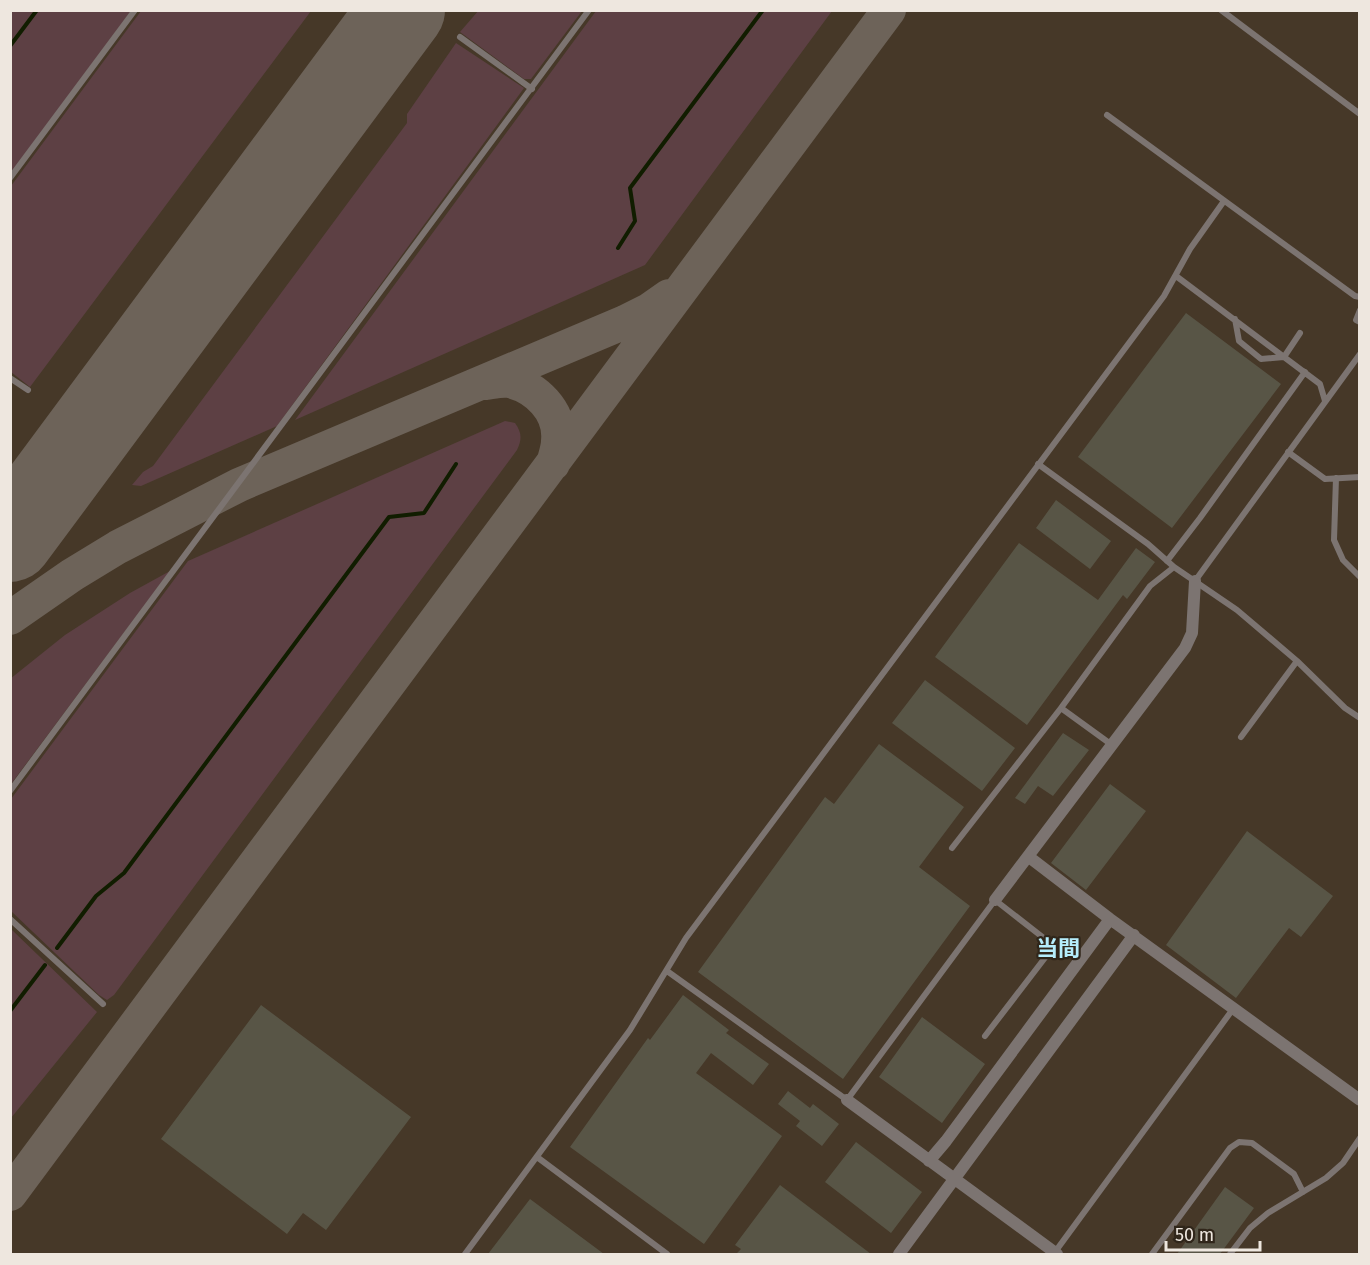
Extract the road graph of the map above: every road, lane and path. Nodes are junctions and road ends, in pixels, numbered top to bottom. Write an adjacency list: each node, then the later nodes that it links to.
1 (135, 10): 8 (lane)
2 (590, 10): 5 (lane)
3 (1221, 10): 6 (lane)
4 (460, 37): 5 (lane)
5 (532, 89): 35 (lane)
6 (1359, 114)
7 (1107, 115): 9 (lane)
8 (10, 178)
9 (1224, 201): 10 (lane); 11 (lane)
10 (1176, 276): 13 (lane); 23 (lane)
11 (1359, 297)
12 (1359, 310): 14 (lane)
13 (1235, 319): 17 (lane); 17 (lane)
14 (1359, 322)
15 (1300, 333): 17 (lane)
16 (1359, 354): 21 (lane)
17 (1284, 357): 18 (lane)
18 (1305, 372): 21 (lane); 26 (lane)
19 (10, 378): 20 (lane)
20 (28, 390)
21 (1325, 401): 22 (lane)
22 (1288, 452): 25 (lane); 29 (lane)
23 (1038, 464): 26 (lane); 42 (lane)
24 (1359, 477): 25 (lane)
25 (1336, 478): 28 (lane)
26 (1167, 561): 27 (lane)
27 (1174, 567): 29 (lane); 31 (lane)
28 (1359, 577)
29 (1195, 581): 30 (lane); 34 (street)
30 (1297, 661): 32 (lane); 33 (lane)
31 (1061, 708): 34 (lane); 36 (lane)
32 (1359, 718)
33 (1241, 737)
34 (1112, 745): 37 (street)
35 (10, 792)
36 (952, 848)
37 (1029, 857): 38 (street); 40 (street)
38 (995, 900): 45 (lane); 46 (lane)
39 (10, 919): 43 (lane)
40 (1110, 919): 41 (street); 50 (street)
41 (1134, 935): 44 (street); 51 (street)
42 (667, 971): 46 (lane); 49 (lane)
43 (103, 1004)
44 (1234, 1008): 47 (street); 53 (lane)
45 (985, 1035)
46 (847, 1100): 50 (street)
47 (1359, 1100)
48 (1359, 1138): 52 (lane)
49 (537, 1157): 54 (lane); 55 (lane)
50 (929, 1161): 51 (street)
51 (955, 1180): 53 (street); 56 (street)
52 (1303, 1192): 57 (lane); 58 (lane)
53 (1056, 1253)
54 (465, 1254)
55 (667, 1254)
56 (899, 1254)
57 (1152, 1254)
58 (1230, 1254)

